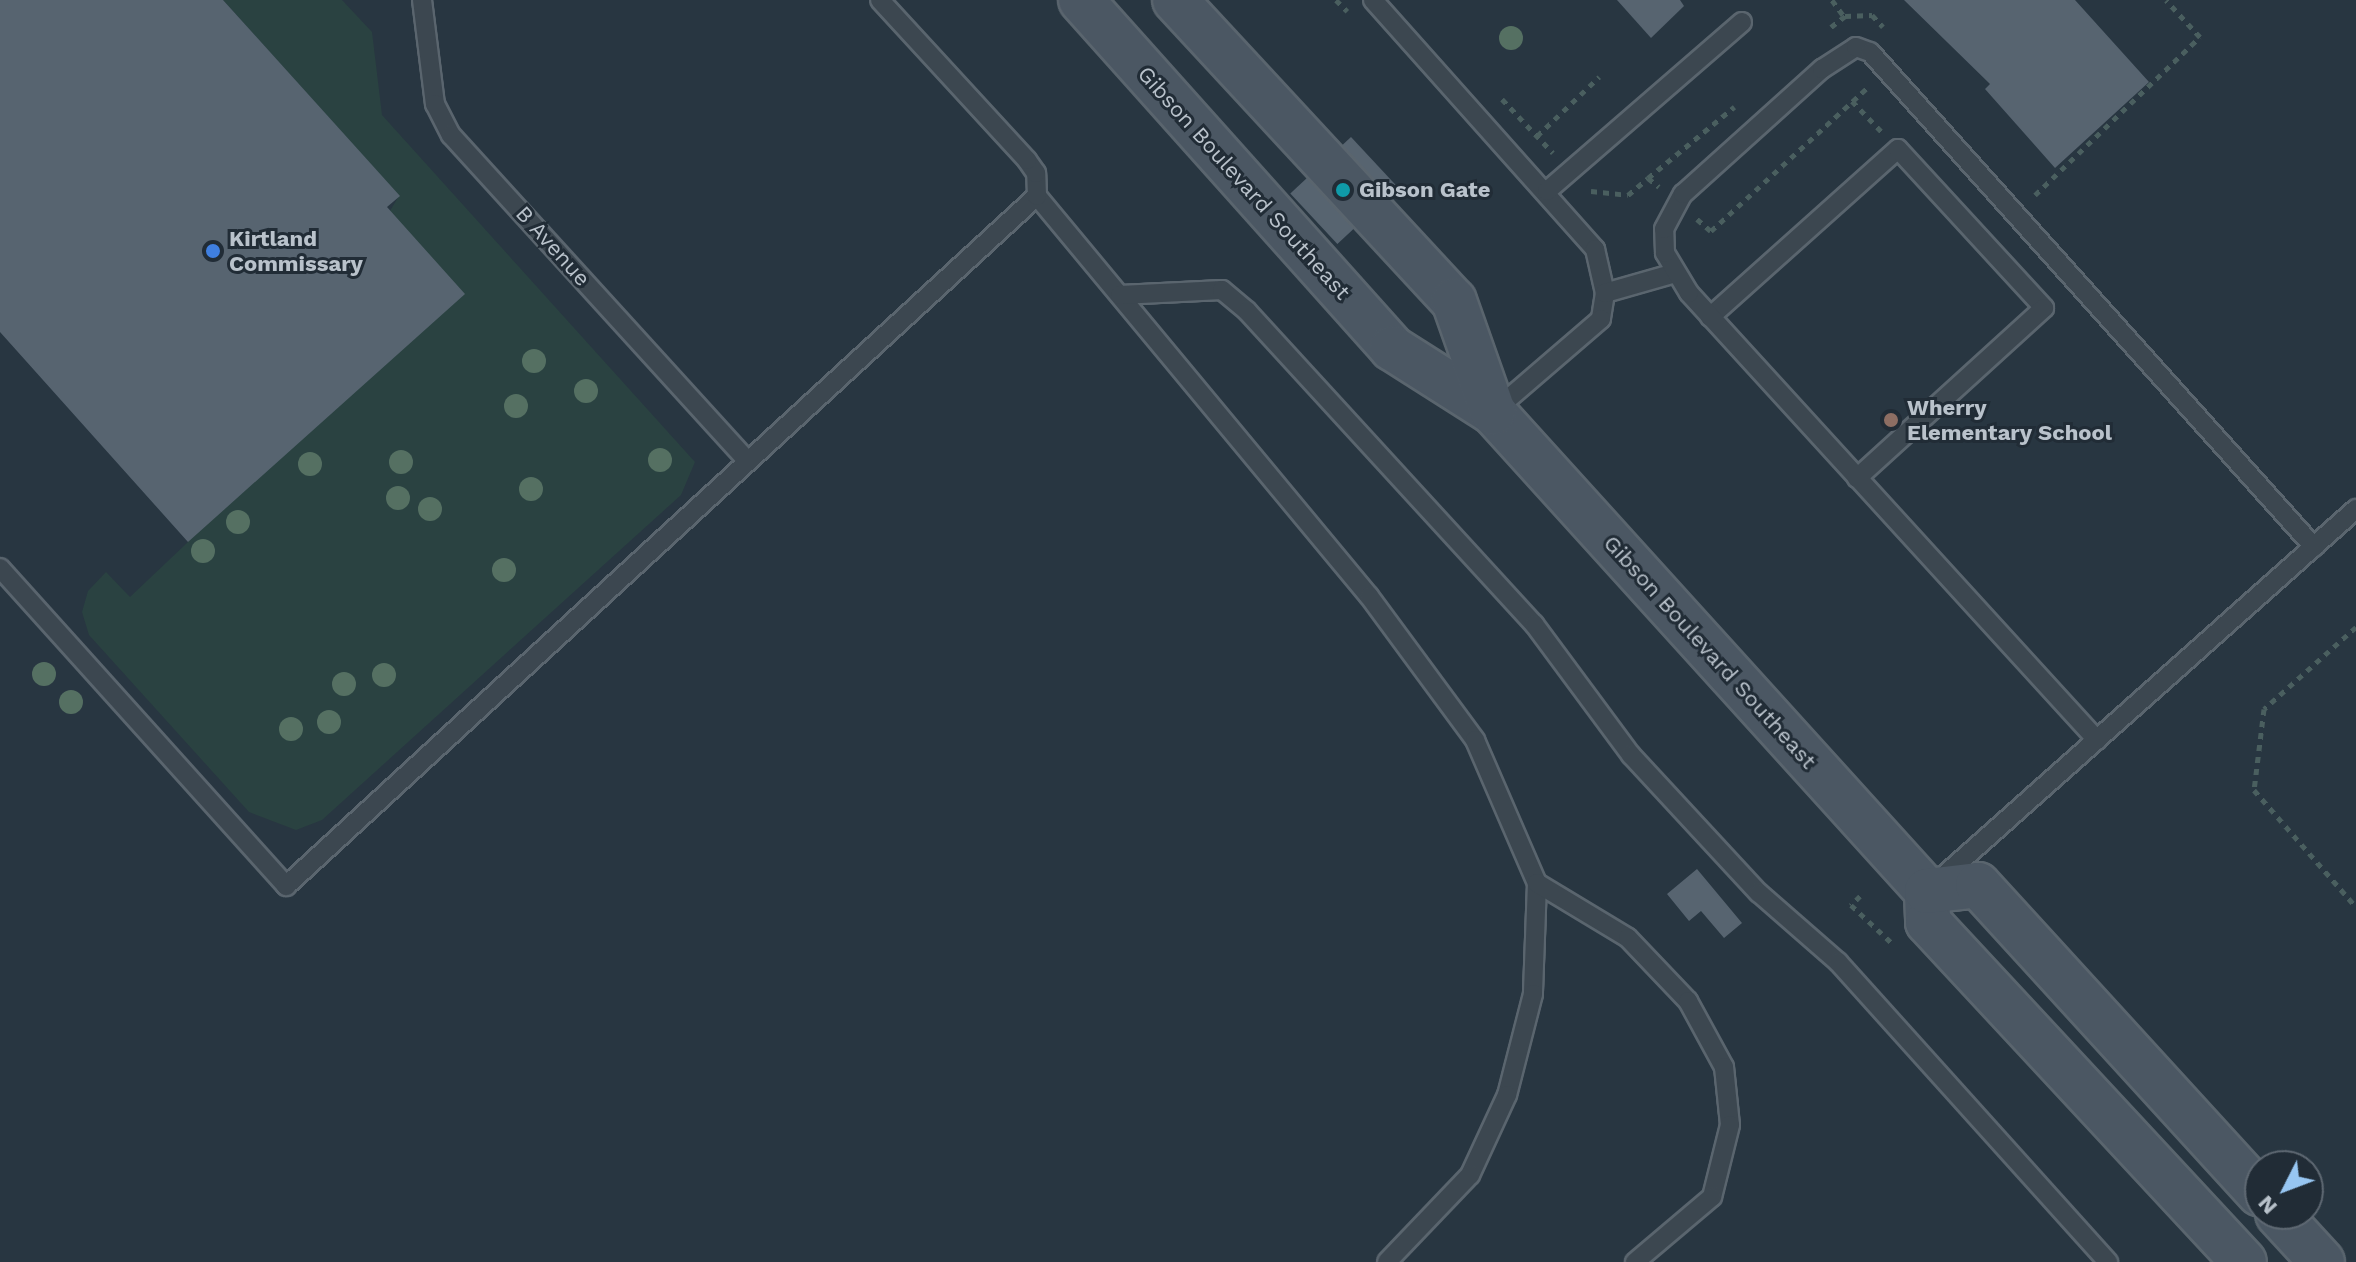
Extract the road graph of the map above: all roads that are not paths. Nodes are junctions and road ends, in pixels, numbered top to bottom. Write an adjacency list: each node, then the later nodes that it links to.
1 (422, 0): 14 (lane, B Avenue)
2 (880, 0): 8 (lane)
3 (1081, 0): 13 (main road, Gibson Boulevard Southeast)
4 (1175, 0): 13 (main road, Gibson Boulevard Southeast)
5 (1373, 0): 7 (lane)
6 (1742, 22): 7 (lane)
7 (1547, 191): 10 (lane)
8 (1037, 196): 11 (lane); 14 (lane)
9 (1675, 273): 10 (lane); 12 (lane); 17 (lane)
10 (1605, 293): 13 (lane)
11 (1120, 295): 20 (lane); 26 (lane)
12 (1710, 317): 15 (lane); 15 (lane)
13 (1493, 412): 21 (main road, Gibson Boulevard Southeast)
14 (748, 461): 18 (lane)
15 (1857, 478): 19 (lane)
16 (2356, 509): 17 (lane)
17 (2314, 547): 19 (lane)
18 (0, 568)
19 (2097, 740): 21 (lane)
20 (1537, 883): 24 (lane); 25 (lane)
21 (1927, 891): 22 (main road); 27 (main road)
22 (2244, 1176)
23 (2293, 1230): 28 (main road)
24 (1387, 1262)
25 (1635, 1262)
26 (2108, 1262)
27 (2244, 1262)
28 (2322, 1262)

